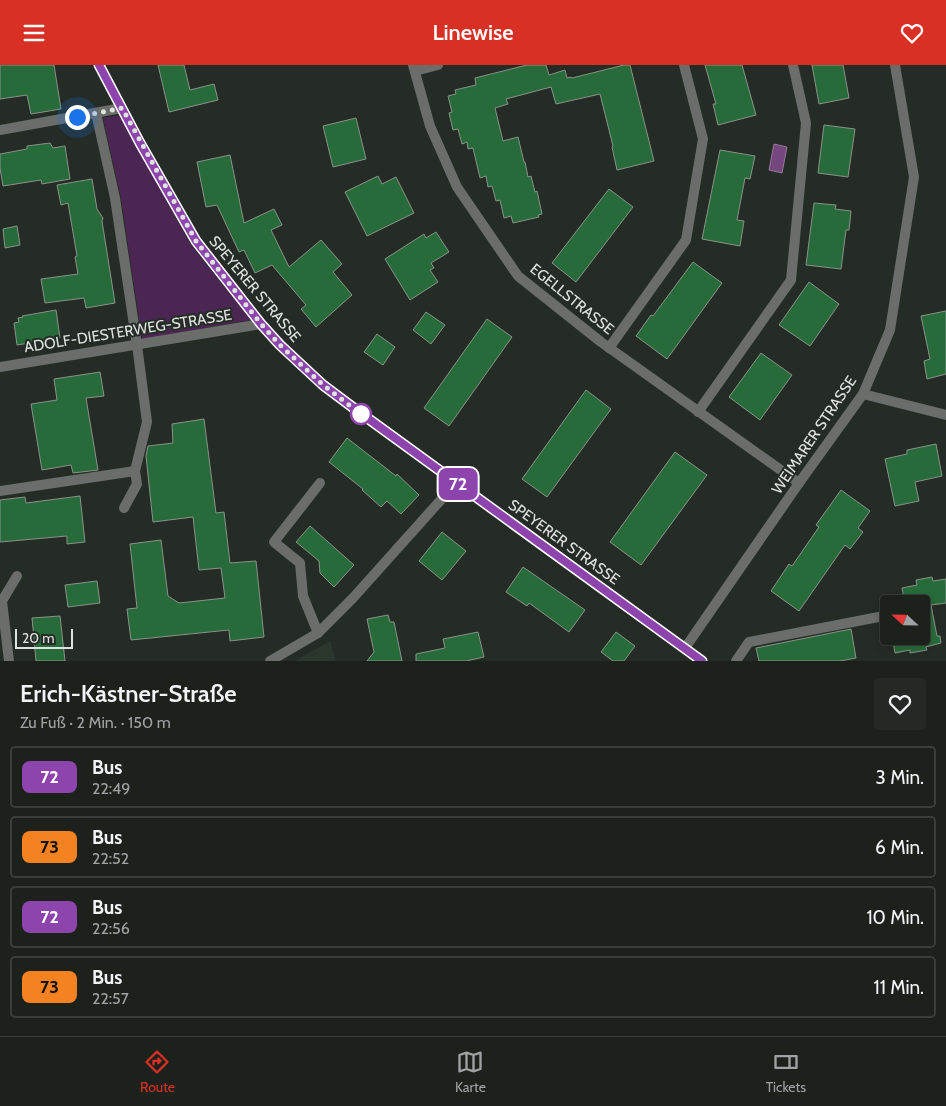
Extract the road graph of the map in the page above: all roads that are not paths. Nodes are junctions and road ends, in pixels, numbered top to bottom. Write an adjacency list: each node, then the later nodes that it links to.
1 (99, 65): 7 (street, SPEYERER STRASSE)
2 (438, 65): 6 (street)
3 (684, 65): 12 (street)
4 (794, 65): 15 (street)
5 (895, 65): 14 (street, WEIMARER STRASSE)
6 (414, 68): 12 (street, EGELLSTRASSE)
7 (122, 108): 8 (street); 10 (street, SPEYERER STRASSE)
8 (96, 113): 9 (street); 11 (street)
9 (0, 129)
10 (261, 324): 11 (street, ADOLF-DIESTERWEG-STRASSE); 19 (street, SPEYERER STRASSE)
11 (137, 345): 13 (street, ADOLF-DIESTERWEG-STRASSE); 17 (street)
12 (609, 348): 15 (street, EGELLSTRASSE)
13 (0, 367)
14 (863, 394): 16 (street); 20 (street, WEIMARER STRASSE)
15 (698, 412): 20 (street, EGELLSTRASSE)
16 (946, 415)
17 (135, 471): 21 (street); 22 (street)
18 (320, 483): 25 (street)
19 (456, 483): 25 (street); 26 (street, SPEYERER STRASSE)
20 (799, 483): 26 (street, WEIMARER STRASSE)
21 (0, 491)
22 (124, 508)
23 (17, 576): 27 (street)
24 (880, 617): 30 (street)
25 (318, 633): 28 (street)
26 (685, 649): 29 (street, SPEYERER STRASSE)
27 (9, 661)
28 (270, 661)
29 (702, 661)
30 (736, 661)

